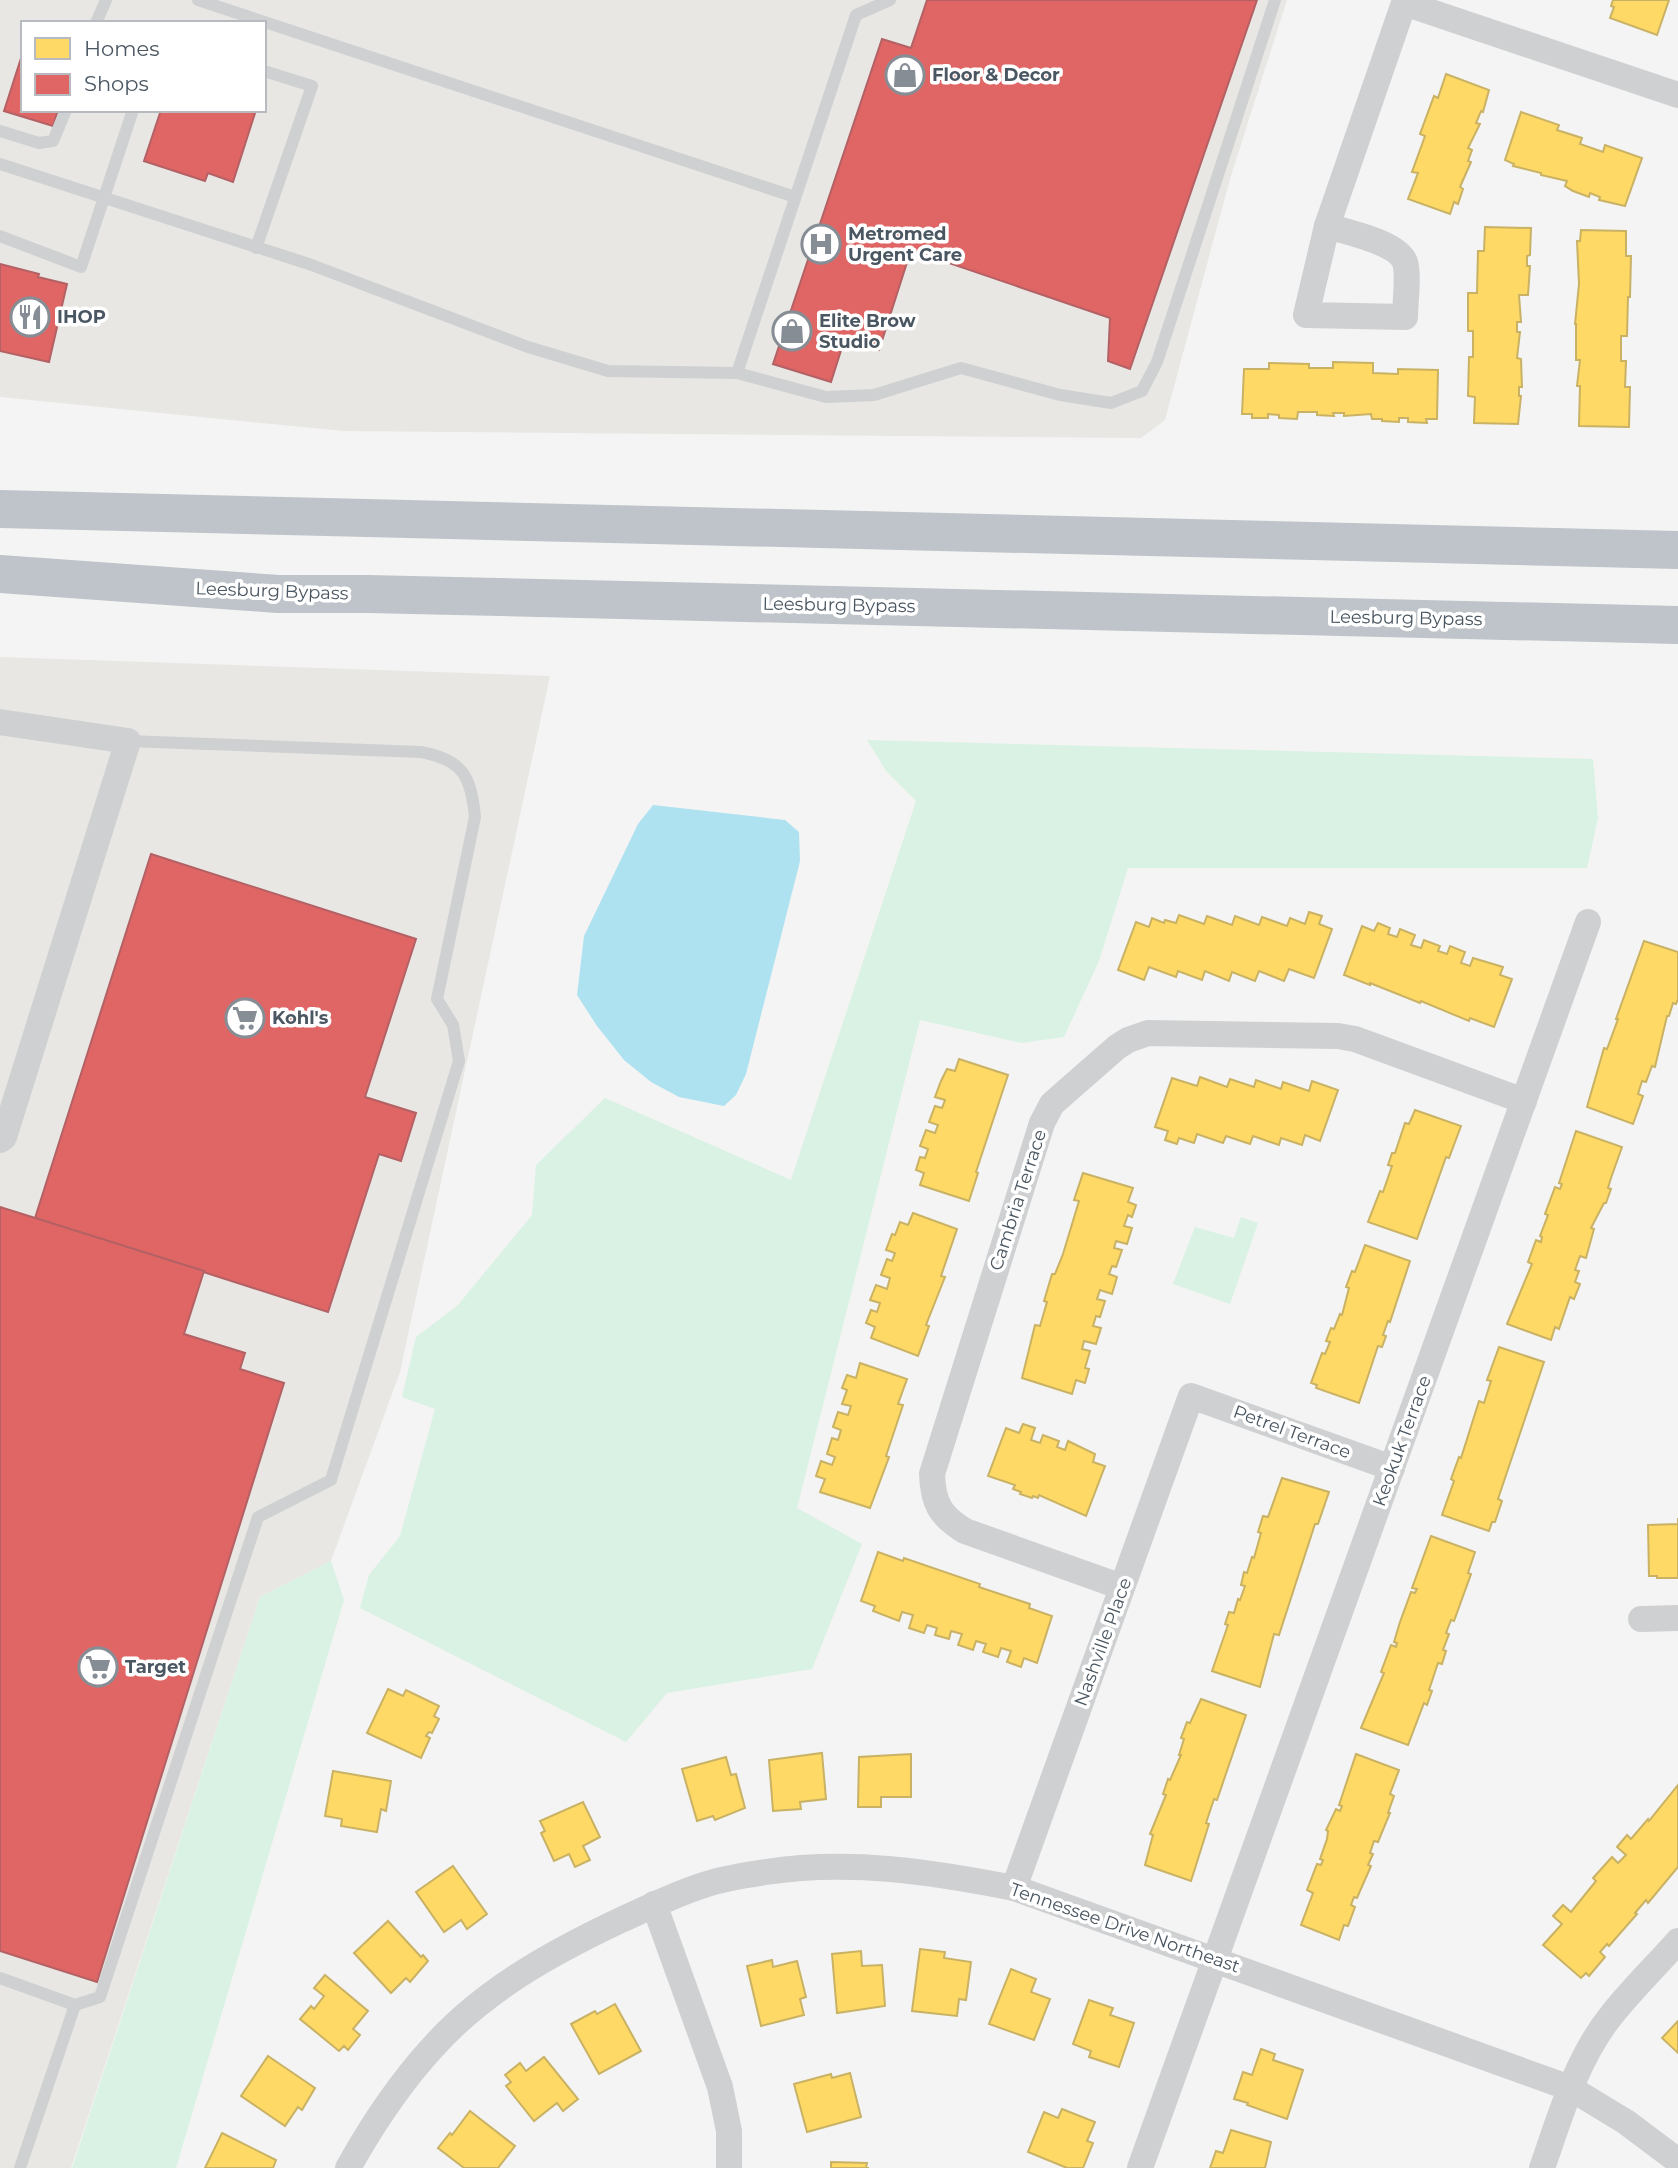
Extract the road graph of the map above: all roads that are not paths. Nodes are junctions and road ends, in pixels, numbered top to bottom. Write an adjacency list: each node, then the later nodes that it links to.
1 (106, 0): 5 (lane)
2 (198, 0): 6 (lane)
3 (890, 0): 14 (lane)
4 (1275, 0): 19 (lane)
5 (97, 21)
6 (262, 21)
7 (266, 22): 14 (lane)
8 (266, 72): 18 (lane)
9 (1678, 95): 16 (street)
10 (65, 112): 12 (lane)
11 (131, 112): 15 (lane)
12 (0, 131)
13 (0, 164): 15 (lane)
14 (795, 197): 19 (lane)
15 (104, 199): 17 (lane); 18 (lane)
16 (1327, 226): 16 (street)
17 (0, 236)
18 (256, 248): 19 (lane)
19 (737, 373)
20 (0, 509): 21 (highway)
21 (1678, 550)
22 (0, 575): 23 (highway, Leesburg Bypass)
23 (1678, 625)
24 (0, 722): 25 (street)
25 (128, 741): 28 (street); 39 (lane)
26 (1588, 922): 27 (street, Keokuk Terrace)
27 (1524, 1101): 30 (street, Keokuk Terrace); 31 (street, Cambria Terrace)
28 (0, 1140)
29 (1191, 1396): 30 (street, Petrel Terrace); 31 (street, Nashville Place)
30 (1392, 1468): 37 (street, Keokuk Terrace)
31 (1122, 1587): 34 (street, Nashville Place)
32 (1678, 1618): 33 (street)
33 (1641, 1619)
34 (1014, 1888): 35 (street, Tennessee Drive Northeast); 37 (street, Tennessee Drive Northeast)
35 (654, 1904): 43 (street, Tennessee Drive Northeast); 44 (street)
36 (1678, 1941): 40 (street)
37 (1215, 1959): 40 (street, Tennessee Drive Northeast); 45 (street, Keokuk Terrace)
38 (0, 1978): 39 (lane)
39 (75, 2006): 42 (lane)
40 (1570, 2088): 41 (street, Tennessee Drive Northeast); 46 (street)
41 (1678, 2161)
42 (20, 2168)
43 (348, 2168)
44 (729, 2168)
45 (1140, 2168)
46 (1542, 2168)

